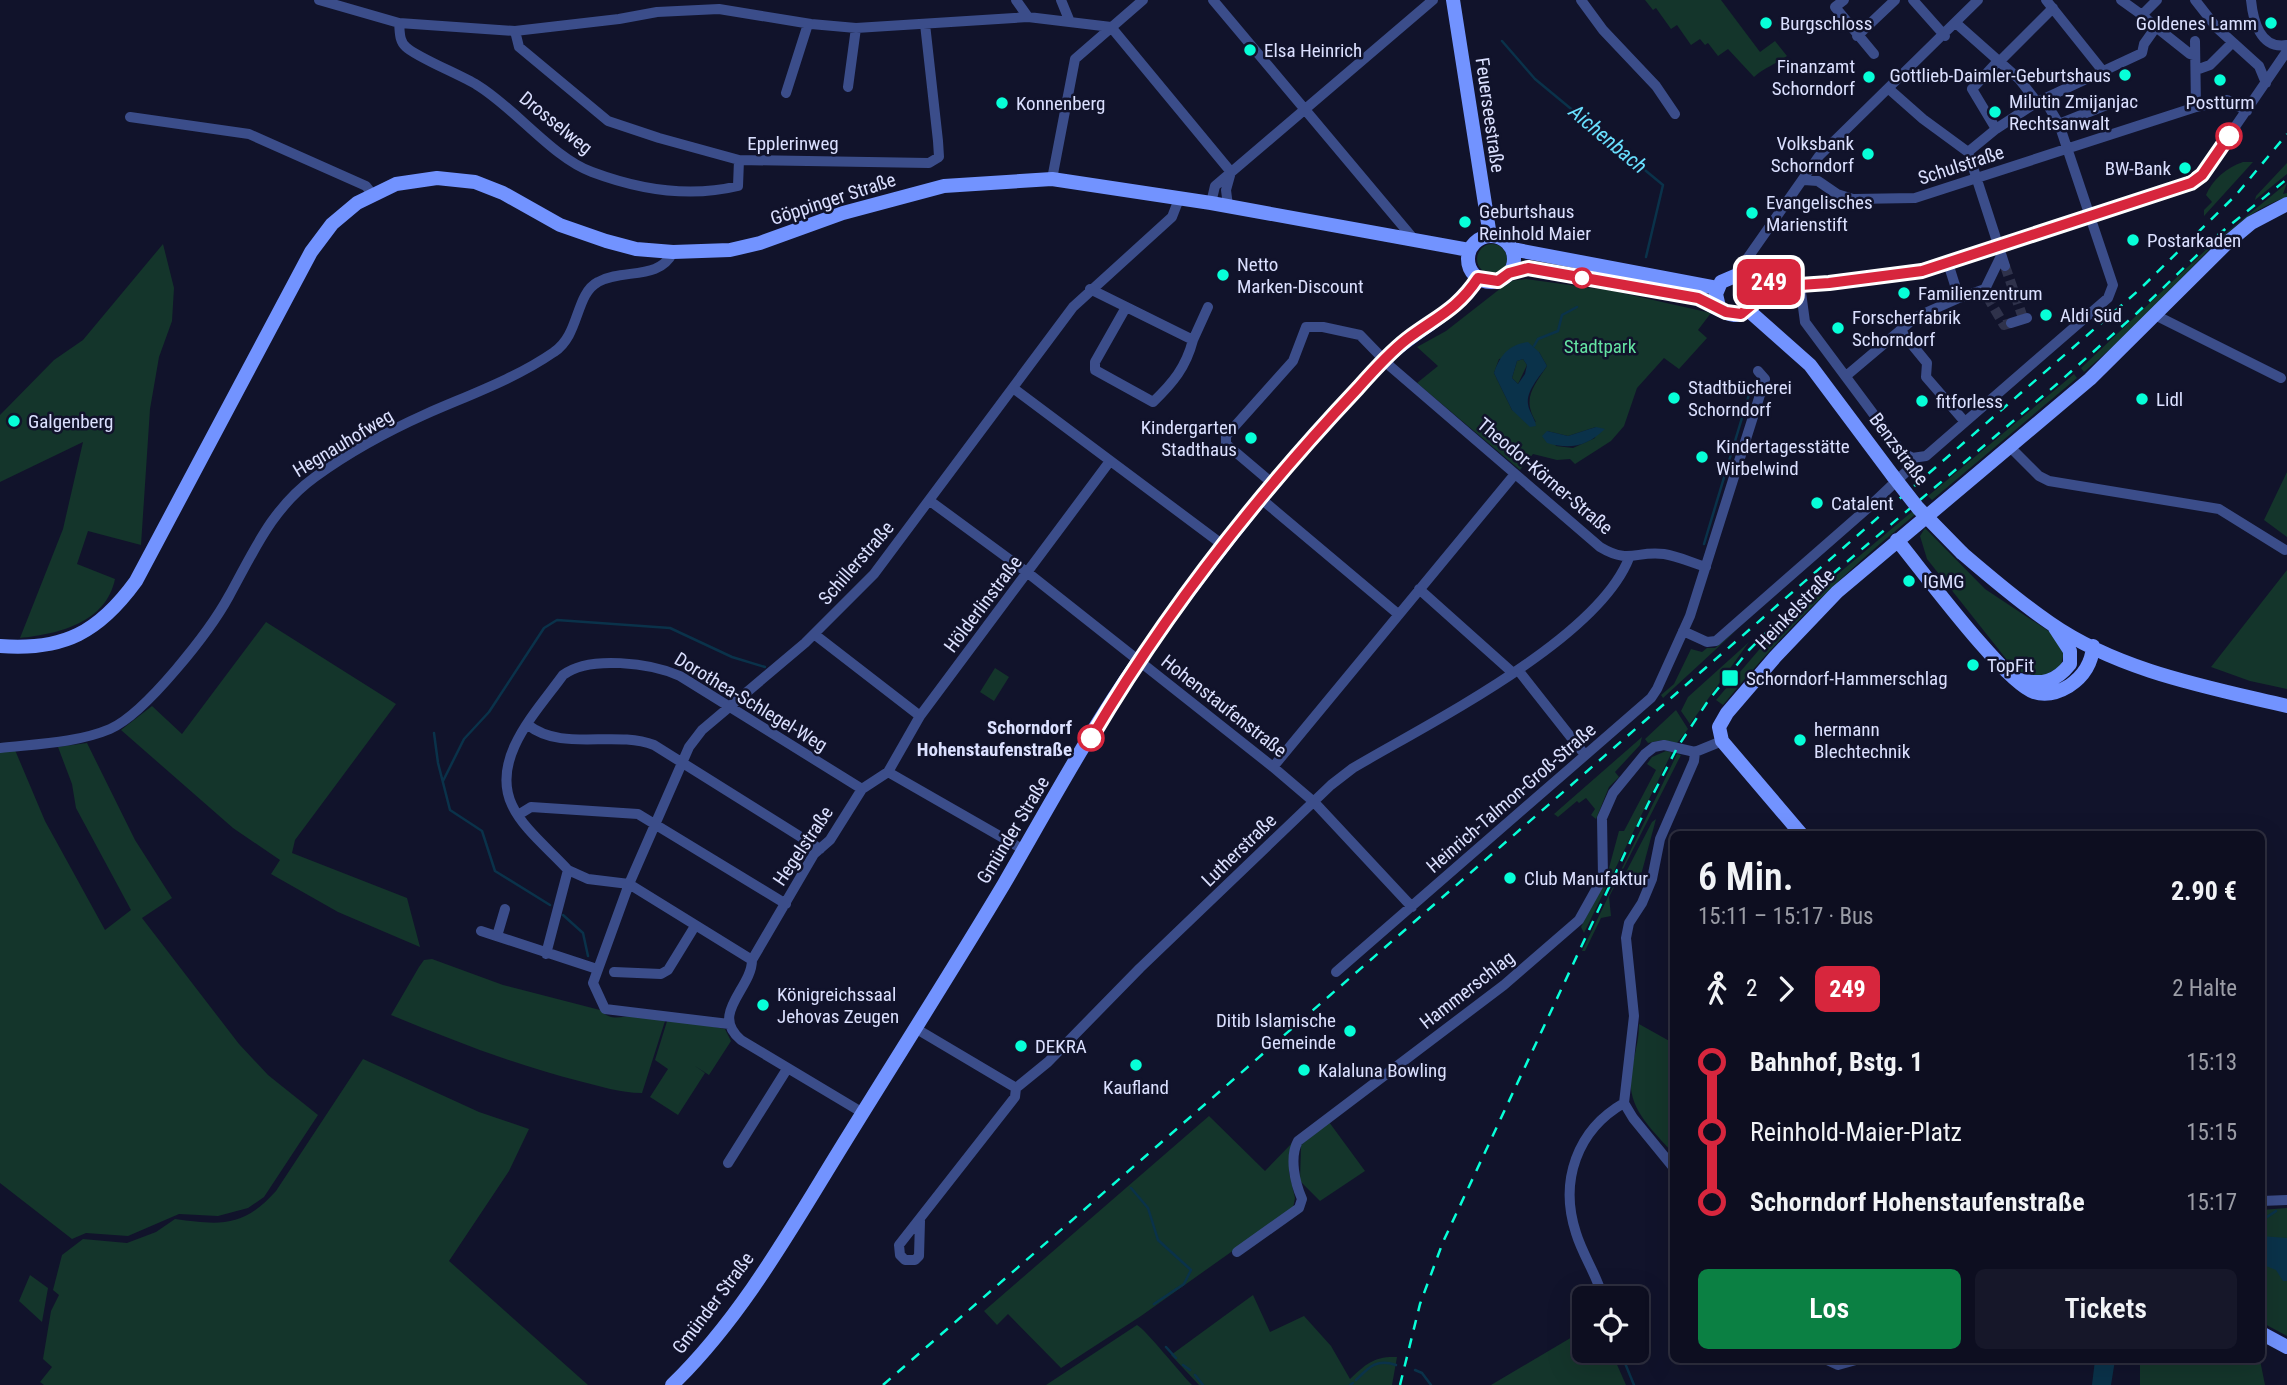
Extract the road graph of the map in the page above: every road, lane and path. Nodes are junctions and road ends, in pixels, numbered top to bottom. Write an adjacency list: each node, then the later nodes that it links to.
1 (319, 0): 21 (street)
2 (1016, 0): 19 (street)
3 (1062, 0): 20 (street)
4 (1143, 0): 25 (street)
5 (1213, 0): 47 (street)
6 (1433, 0): 47 (street)
7 (1453, 0): 66 (main road, Feuerseestraße)
8 (1581, 0): 49 (street)
9 (1895, 0): 29 (street)
10 (1913, 0): 30 (street)
11 (1978, 0): 24 (street)
12 (2121, 0): 18 (street)
13 (2157, 0): 18 (street)
14 (2195, 0): 32 (street)
15 (2251, 0): 33 (street)
16 (1837, 2): 29 (street)
17 (2049, 6): 37 (street); 38 (street)
18 (2142, 15): 27 (street)
19 (1028, 17): 20 (street); 23 (street)
20 (1070, 22): 25 (street)
21 (399, 23): 28 (street); 55 (street, Drosselweg)
22 (808, 24): 26 (street); 28 (street); 43 (street)
23 (925, 24): 26 (street); 55 (street, Epplerinweg)
24 (1957, 24): 30 (street); 37 (street)
25 (1111, 27): 56 (street); 57 (street)
26 (856, 28): 41 (street)
27 (2154, 29): 36 (street); 38 (street)
28 (516, 31): 55 (street, Epplerinweg)
29 (1857, 36): 35 (street)
30 (1945, 36): 42 (street)
31 (2195, 41): 36 (street)
32 (2225, 42): 39 (street); 40 (street)
33 (2287, 45)
34 (2287, 51): 40 (street)
35 (1874, 54)
36 (2195, 55): 39 (street)
37 (2000, 61): 44 (street); 52 (street)
38 (2102, 70): 44 (street)
39 (2196, 70): 46 (street)
40 (2266, 83): 48 (street)
41 (848, 87)
42 (1892, 91): 54 (street); 58 (street)
43 (786, 93)
44 (2041, 101): 51 (street); 52 (street)
45 (2113, 102): 51 (street)
46 (2196, 107): 48 (street, Schulstraße); 53 (street, Schulstraße)
47 (1304, 110): 56 (street); 67 (street)
48 (2246, 111): 65 (street)
49 (1675, 114)
50 (131, 117): 60 (street)
51 (2059, 124): 53 (street)
52 (1996, 129): 54 (street)
53 (2068, 149): 59 (street, Schulstraße); 65 (street)
54 (1968, 152): 59 (street)
55 (739, 160)
56 (1231, 172): 62 (street); 64 (street)
57 (1052, 179): 61 (main road, Göppinger Straße); 70 (main road, Göppinger Straße)
58 (1804, 180): 59 (street, Schulstraße); 74 (street)
59 (1976, 180): 71 (street)
60 (373, 195): 70 (main road, Göppinger Straße); 115 (main road, Göppinger Straße)
61 (1179, 199): 62 (main road, Göppinger Straße); 78 (street, Schillerstraße)
62 (1211, 203): 64 (main road, Göppinger Straße)
63 (2287, 204): 85 (main road, Heinkelstraße)
64 (1228, 206): 67 (main road, Göppinger Straße)
65 (2089, 216): 71 (street); 95 (street)
66 (1490, 236): 68 (main road); 69 (main road)
67 (1412, 237): 69 (main road, Göppinger Straße)
68 (1512, 249): 73 (main road); 77 (main road)
69 (1469, 250): 75 (main road)
70 (673, 252): 127 (street, Hegnauhofweg)
71 (2001, 256): 72 (street); 80 (street)
72 (1948, 264): 76 (street); 80 (street)
73 (1509, 273): 75 (main road); 82 (main road)
74 (1735, 276): 77 (main road); 79 (main road)
75 (1478, 278): 90 (main road, Gmünder Straße)
76 (1800, 285): 79 (street); 92 (street)
77 (1717, 288): 82 (main road)
78 (1090, 289): 83 (street); 94 (street, Schillerstraße)
79 (1754, 289): 84 (main road)
80 (1959, 298): 88 (street)
81 (1208, 306): 89 (street)
82 (1719, 307): 84 (main road)
83 (1125, 309): 89 (street); 89 (street)
84 (1748, 310): 110 (main road, Benzstraße, bridge)
85 (2155, 315): 93 (street); 96 (main road, Heinkelstraße)
86 (2028, 319): 87 (street)
87 (2011, 323)
88 (1900, 330): 92 (street); 95 (street)
89 (1192, 340)
90 (1384, 360): 99 (street, Theodor-Körner-Straße); 100 (main road, Gmünder Straße); 100 (street, Theodor-Körner-Straße)
91 (1762, 375): 107 (street, Heinrich-Talmon-Groß-Straße)
92 (1846, 376): 97 (street)
93 (2281, 378)
94 (1013, 388): 98 (street); 102 (street, Schillerstraße)
95 (1965, 422): 97 (street)
96 (2010, 446): 103 (main road, Heinkelstraße); 105 (street)
97 (1912, 458): 113 (street)
98 (1110, 461): 104 (street); 108 (street, Hölderlinstraße)
99 (1516, 474): 106 (street, Theodor-Körner-Straße); 109 (street)
100 (1272, 483): 101 (main road, Gmünder Straße)
101 (1260, 498): 104 (main road, Gmünder Straße); 111 (street)
102 (930, 501): 108 (street, Hohenstaufenstraße); 114 (street, Schillerstraße)
103 (1897, 540): 120 (main road); 126 (main road, Heinkelstraße)
104 (1223, 545): 117 (main road, Gmünder Straße)
105 (2285, 550)
106 (1629, 558): 107 (street); 119 (street, Lutherstraße)
107 (1706, 567): 113 (street, Heinrich-Talmon-Groß-Straße)
108 (1028, 573): 117 (street, Hohenstaufenstraße); 124 (street, Hölderlinstraße)
109 (1419, 589): 111 (street); 119 (street)
110 (2026, 604): 112 (main road, Benzstraße); 121 (main road, Benzstraße)
111 (1398, 614): 131 (street)
112 (2051, 624): 116 (main road, Benzstraße); 118 (main road)
113 (1683, 631): 129 (street, Heinrich-Talmon-Groß-Straße)
114 (814, 634): 123 (street, Schillerstraße); 124 (street)
115 (0, 646)
116 (2093, 646): 118 (main road); 120 (main road); 121 (main road, Benzstraße)
117 (1139, 661): 131 (street, Hohenstaufenstraße); 139 (main road, Gmünder Straße)
118 (2070, 664): 120 (main road)
119 (1516, 672): 129 (street); 134 (street, Lutherstraße)
120 (2015, 679)
121 (2227, 692): 122 (main road, Benzstraße)
122 (2287, 706)
123 (729, 707): 125 (street, Dorothea-Schlegel-Weg); 130 (street, Schillerstraße); 133 (street, Dorothea-Schlegel-Weg)
124 (920, 716): 132 (street, Hölderlinstraße)
125 (528, 725): 130 (street); 135 (street, Dorothea-Schlegel-Weg)
126 (1722, 741): 128 (street); 137 (main road)
127 (0, 748)
128 (1695, 752): 157 (street); 164 (street, Hammerschlag)
129 (1586, 755): 143 (street, Heinrich-Talmon-Groß-Straße)
130 (682, 762): 136 (street, Schillerstraße); 138 (street)
131 (1273, 766): 134 (street, Hohenstaufenstraße)
132 (888, 772): 133 (street, Hegelstraße); 139 (street)
133 (862, 789): 138 (street, Hegelstraße)
134 (1314, 802): 143 (street, Hohenstaufenstraße); 156 (street, Lutherstraße)
135 (518, 815): 136 (street); 140 (street, Dorothea-Schlegel-Weg)
136 (655, 822): 141 (street, Schillerstraße); 142 (street)
137 (1799, 831)
138 (820, 849): 142 (street, Hegelstraße)
139 (1024, 850): 154 (main road, Gmünder Straße)
140 (569, 870): 141 (street); 148 (street)
141 (629, 884): 145 (street); 150 (street, Schillerstraße)
142 (786, 904): 149 (street, Hegelstraße)
143 (1412, 907): 152 (street, Heinrich-Talmon-Groß-Straße)
144 (505, 909): 147 (street)
145 (695, 926): 149 (street); 151 (street)
146 (481, 931): 147 (street)
147 (497, 936): 148 (street)
148 (546, 954): 150 (street)
149 (752, 960): 153 (street, Hegelstraße)
150 (597, 969): 153 (street)
151 (614, 972)
152 (1336, 972)
153 (730, 1024): 155 (street)
154 (915, 1028): 156 (street); 158 (main road, Gmünder Straße)
155 (787, 1069): 158 (street); 159 (street)
156 (1016, 1087): 163 (street, Lutherstraße)
157 (1624, 1102): 160 (street); 165 (street)
158 (863, 1113): 168 (main road, Gmünder Straße)
159 (728, 1163)
160 (1670, 1163)
161 (2287, 1200): 162 (street)
162 (2265, 1201)
163 (920, 1221)
164 (1237, 1252)
165 (1598, 1286)
166 (2265, 1335): 167 (main road)
167 (2287, 1347)
168 (672, 1385)

